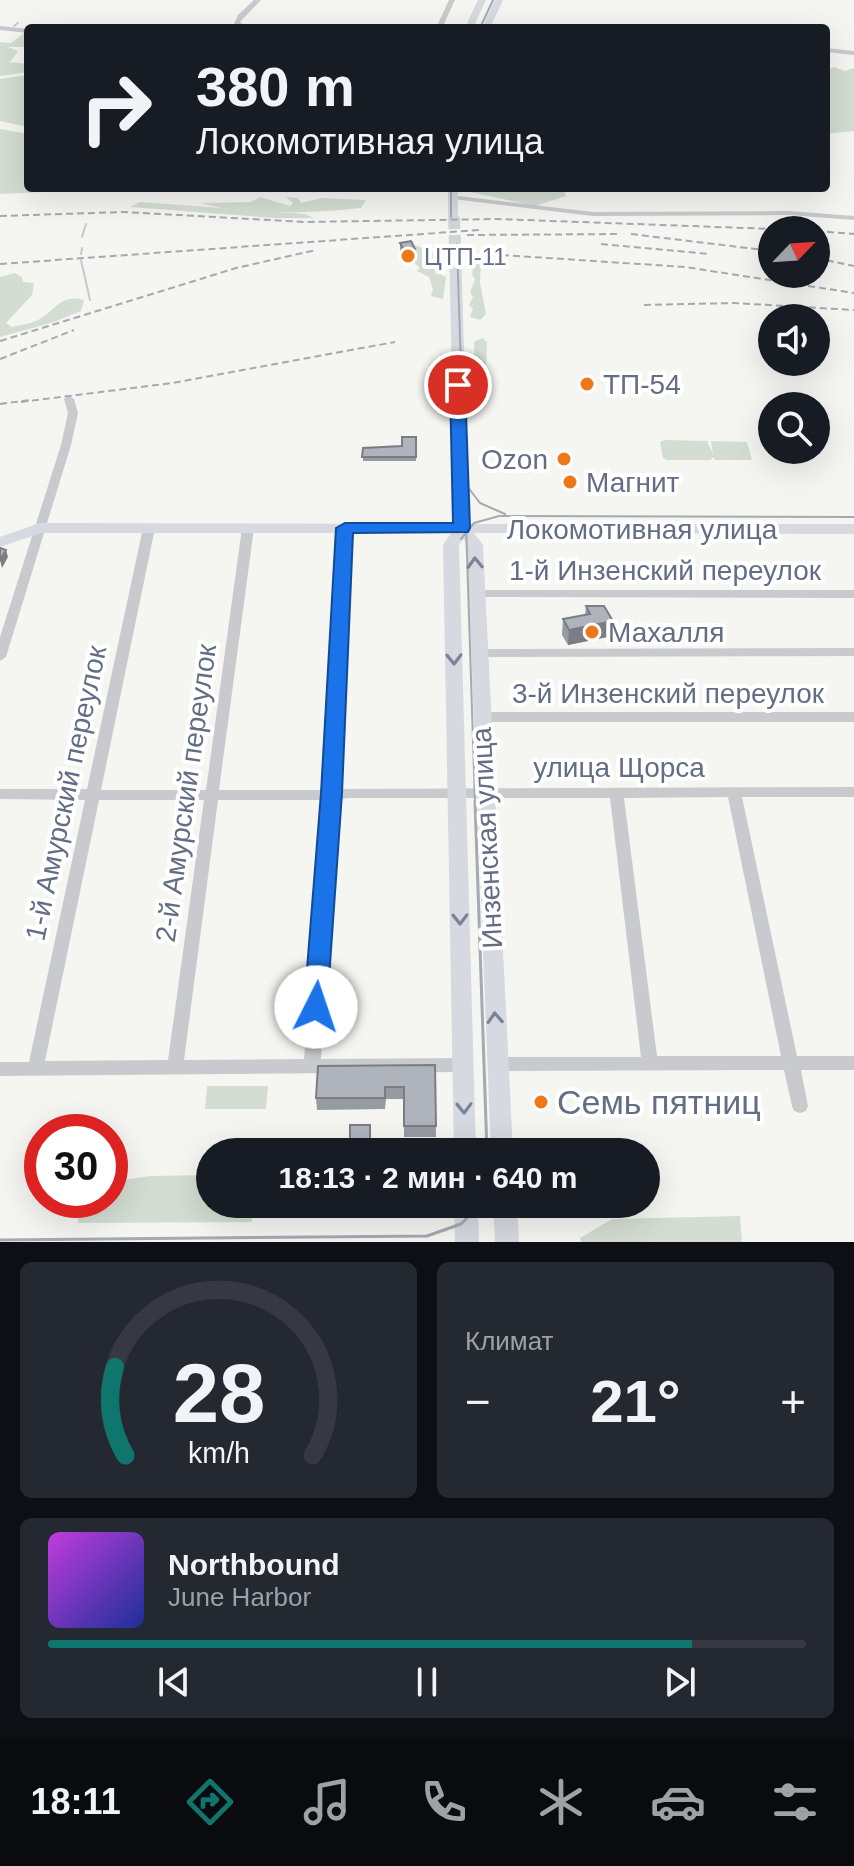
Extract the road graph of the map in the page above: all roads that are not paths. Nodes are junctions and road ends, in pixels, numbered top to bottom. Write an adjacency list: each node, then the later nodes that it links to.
1 (258, 0): 5 (street)
2 (452, 0): 6 (street)
3 (482, 0): 7 (main road)
4 (499, 0): 8 (main road)
5 (238, 24)
6 (441, 24)
7 (471, 24)
8 (488, 24)
9 (0, 28): 10 (street)
10 (24, 31)
11 (830, 50): 12 (street)
12 (854, 53)
13 (453, 192): 15 (main road)
14 (459, 192): 16 (street)
15 (454, 217)
16 (854, 218)
17 (455, 244): 23 (main road, Инзенская улица)
18 (69, 399): 19 (street)
19 (40, 528): 20 (main road, Локомотивная улица); 25 (main road, Локомотивная улица); 30 (street)
20 (149, 528): 21 (main road, Локомотивная улица); 33 (street, 1-й Амурский переулок)
21 (248, 528): 22 (main road, Локомотивная улица); 41 (street, 2-й Амурский переулок)
22 (345, 528): 23 (main road, Локомотивная улица); 36 (street)
23 (462, 528): 24 (main road, Локомотивная улица); 26 (main road, Инзенская улица, one-way to 23); 37 (main road, Инзенская улица, one-way to 37)
24 (854, 529)
25 (0, 542)
26 (476, 594): 27 (street, 1-й Инзенский переулок); 29 (main road, Инзенская улица)
27 (854, 594)
28 (854, 652): 29 (street)
29 (479, 653): 31 (main road, Инзенская улица)
30 (0, 657)
31 (481, 717): 32 (street, 3-й Инзенский переулок); 34 (main road, Инзенская улица)
32 (854, 717)
33 (93, 792): 40 (street, улица Щорса); 41 (street, улица Щорса); 50 (street, 1-й Амурский переулок)
34 (485, 792): 35 (street, улица Щорса); 37 (street, улица Щорса); 43 (main road, Инзенская улица, one-way to 34)
35 (616, 792): 38 (street, улица Щорса); 44 (street)
36 (332, 793): 37 (street, улица Щорса); 41 (street, улица Щорса); 48 (street)
37 (457, 793): 45 (main road, Инзенская улица, one-way to 45)
38 (734, 793): 39 (street, улица Щорса); 46 (street)
39 (854, 793)
40 (0, 794)
41 (213, 796): 47 (street, 2-й Амурский переулок)
42 (854, 1063): 46 (street)
43 (497, 1064): 44 (street); 53 (main road, Инзенская улица)
44 (650, 1064): 46 (street)
45 (463, 1065): 48 (street); 52 (main road, Инзенская улица, one-way to 52)
46 (790, 1065): 51 (street)
47 (175, 1066): 48 (street); 50 (street)
48 (312, 1066)
49 (0, 1069): 50 (street)
50 (35, 1069)
51 (800, 1106)
52 (465, 1138)
53 (501, 1138)
54 (466, 1218): 56 (main road)
55 (506, 1218): 57 (main road)
56 (467, 1242)
57 (507, 1242)

